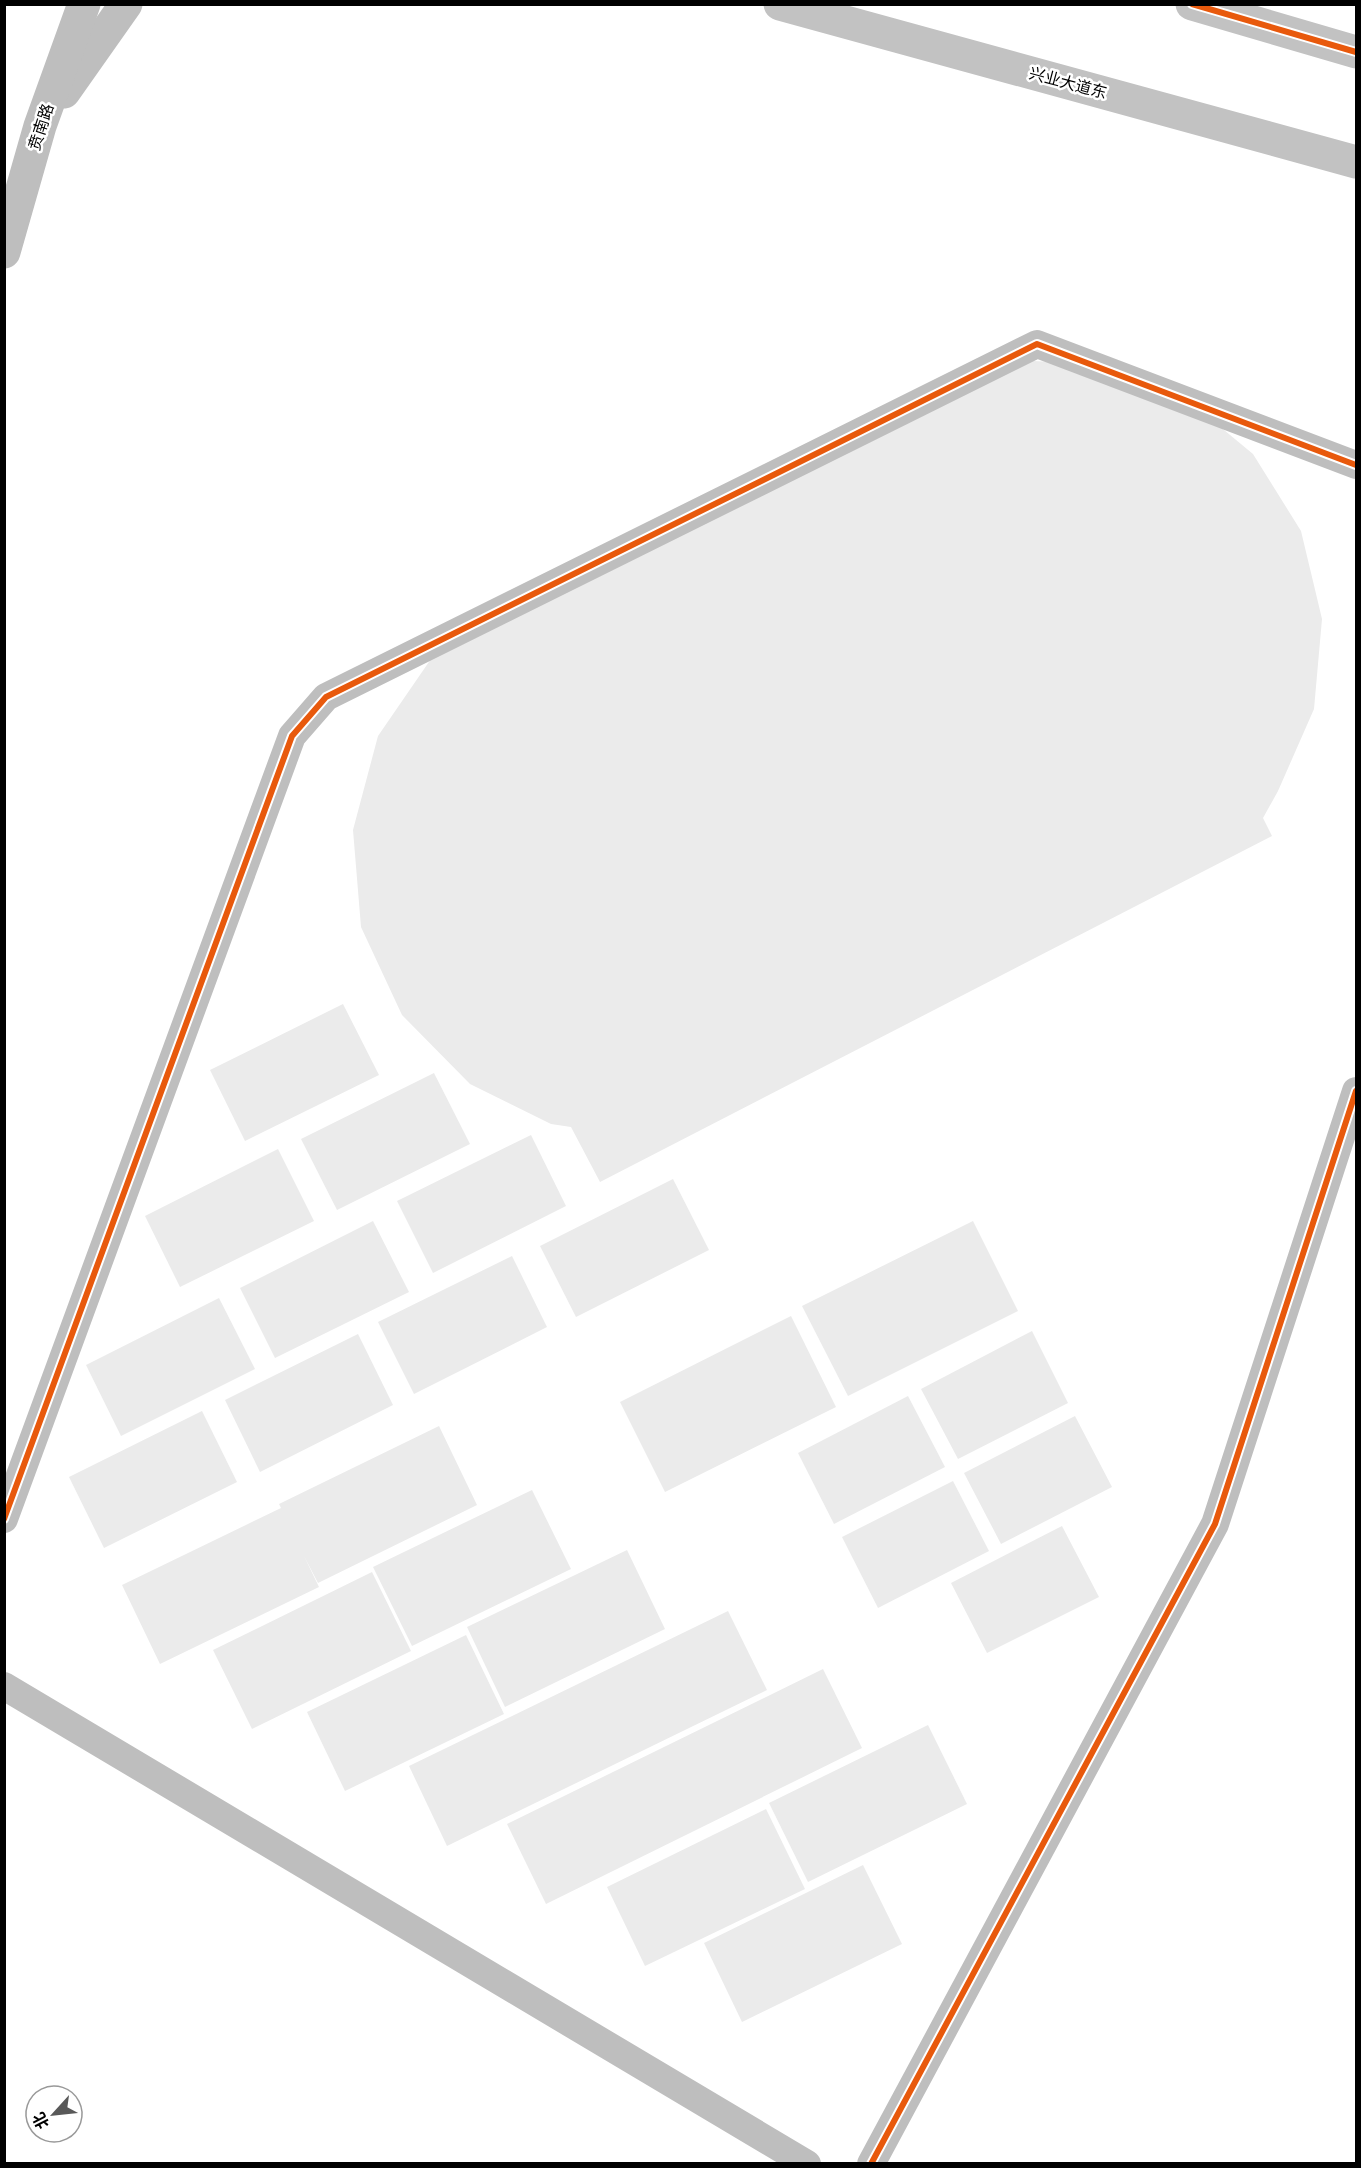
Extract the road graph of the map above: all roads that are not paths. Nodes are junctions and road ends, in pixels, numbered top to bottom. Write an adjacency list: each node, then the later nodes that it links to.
1 (84, 4): 6 (main road, 贲南路)
2 (126, 4): 6 (main road)
3 (780, 4): 7 (main road, 兴业大道东)
4 (1192, 4): 5 (main road)
5 (1356, 52)
6 (40, 126): 8 (main road, 贲南路)
7 (1356, 162)
8 (4, 252)
9 (1356, 465): 11 (street)
10 (1356, 1091): 14 (street)
11 (4, 1519)
12 (4, 1686): 13 (street)
13 (807, 2163)
14 (871, 2163)

